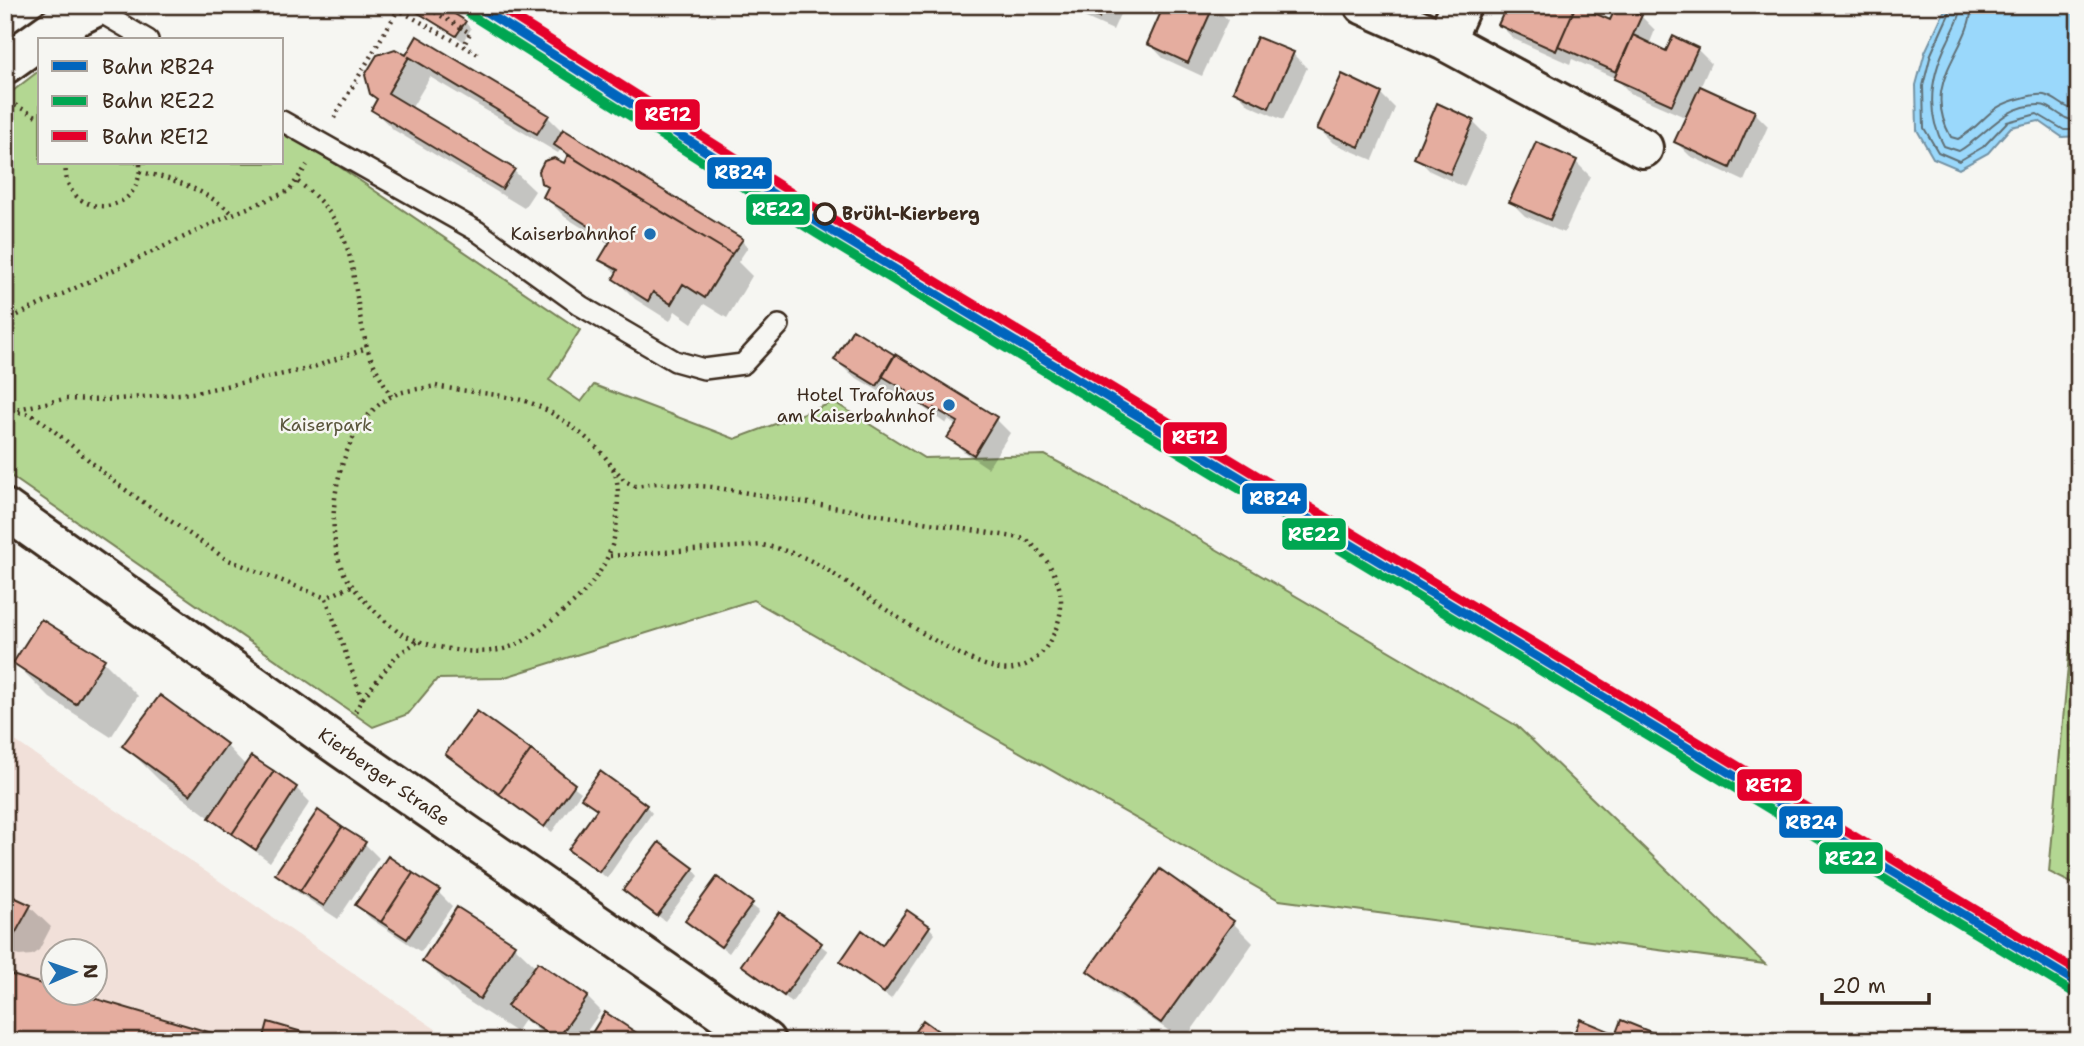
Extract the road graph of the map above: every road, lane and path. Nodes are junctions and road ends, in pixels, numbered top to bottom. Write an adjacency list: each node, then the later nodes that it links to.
1 (390, 5): 6 (path)
2 (423, 5): 11 (path)
3 (1364, 5): 10 (street)
4 (1461, 5): 10 (street)
5 (78, 10): 7 (street); 8 (lane)
6 (398, 10): 11 (path); 14 (path)
7 (41, 38)
8 (143, 38)
9 (38, 40): 13 (street)
10 (1445, 41): 18 (street)
11 (464, 45): 12 (path)
12 (478, 54)
13 (5, 64)
14 (346, 96)
15 (5, 100): 16 (path)
16 (38, 117)
17 (284, 122): 24 (lane)
18 (1643, 148)
19 (66, 164): 21 (path)
20 (139, 164): 21 (path)
21 (140, 172): 22 (path)
22 (233, 214): 23 (path); 25 (path)
23 (5, 321)
24 (779, 325)
25 (367, 348): 26 (path); 27 (path)
26 (391, 396): 29 (path); 32 (path)
27 (16, 410): 28 (path); 33 (path)
28 (5, 411)
29 (613, 467): 31 (path); 31 (path)
30 (5, 509): 36 (street, Kierberger Straße)
31 (610, 556): 34 (path)
32 (351, 586): 33 (path); 34 (path)
33 (326, 598): 35 (path)
34 (420, 640): 35 (path)
35 (362, 699): 36 (path)
36 (342, 748): 37 (street, Kierberger Straße)
37 (765, 1041)

